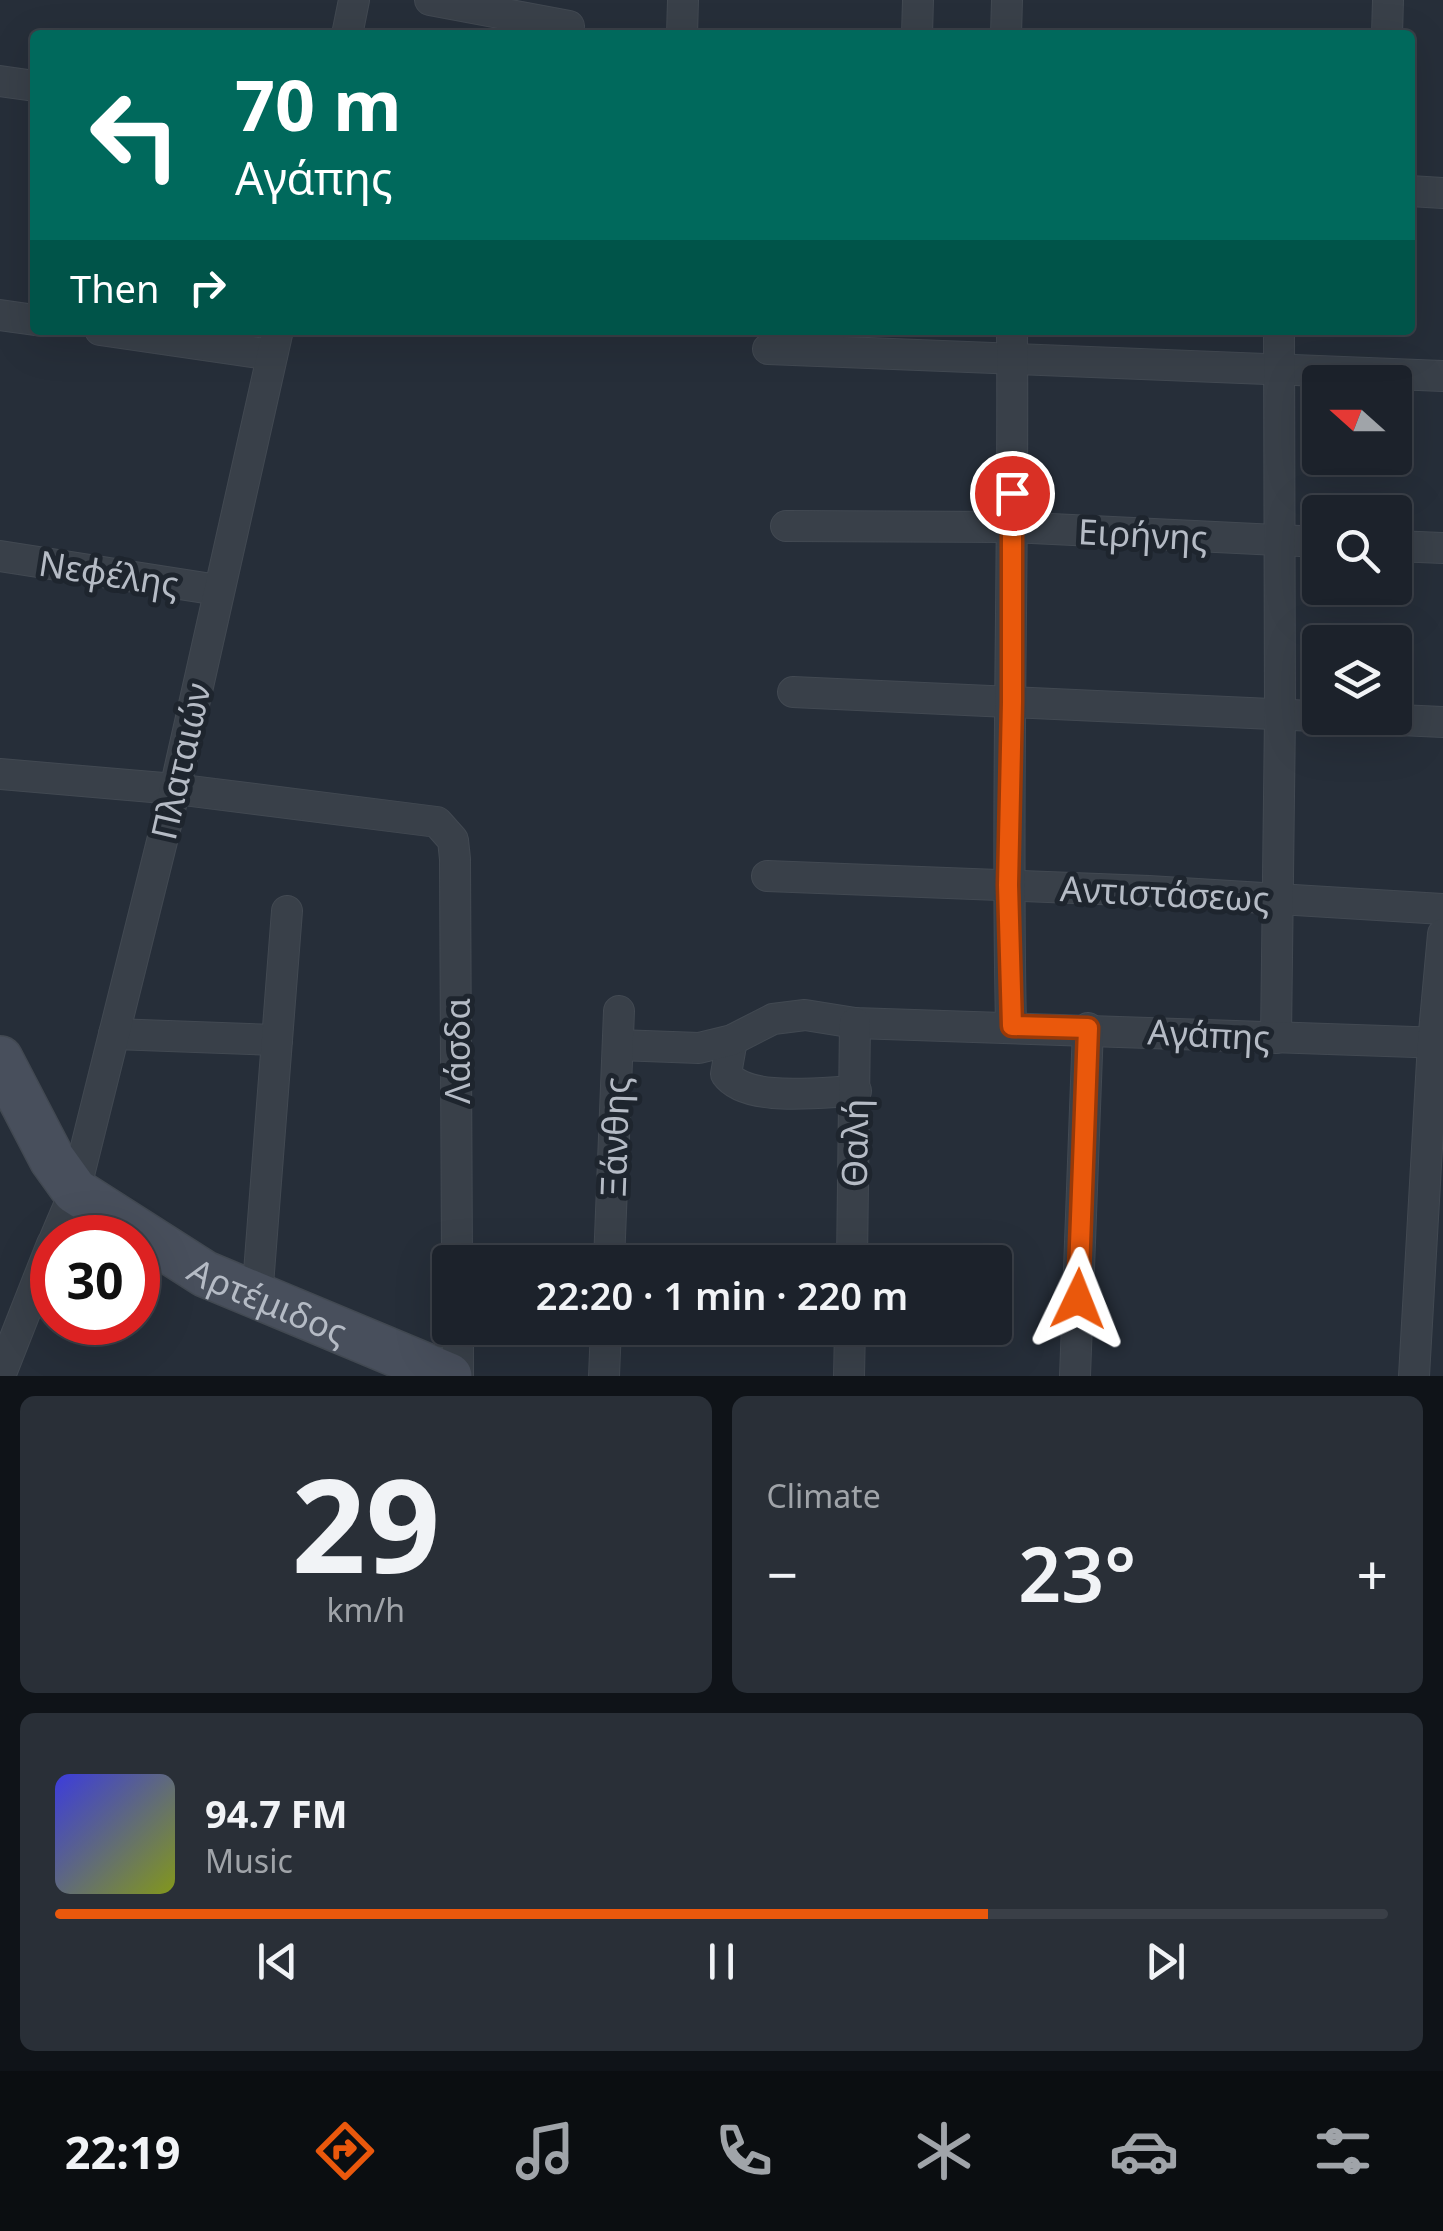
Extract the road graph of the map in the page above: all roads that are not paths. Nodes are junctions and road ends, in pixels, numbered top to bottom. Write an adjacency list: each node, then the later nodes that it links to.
1 (354, 0): 8 (street)
2 (430, 0): 7 (street)
3 (682, 0): 9 (street)
4 (918, 0): 10 (street)
5 (1007, 0): 11 (street)
6 (1388, 0): 12 (street)
7 (569, 26)
8 (347, 30)
9 (682, 30)
10 (916, 30)
11 (1006, 30)
12 (1387, 30)
13 (0, 81): 14 (street)
14 (30, 85)
15 (1415, 191): 16 (street)
16 (1443, 193)
17 (0, 315): 18 (street)
18 (30, 319)
19 (167, 335): 21 (street)
20 (1279, 335): 24 (street)
21 (275, 343): 33 (street, Πλαταιών)
22 (1012, 344): 23 (street); 24 (street); 27 (street)
23 (768, 349)
24 (1278, 367): 25 (street); 28 (street)
25 (1443, 376)
26 (786, 526): 27 (street, Ειρήνης)
27 (1011, 527): 28 (street, Ειρήνης); 35 (street)
28 (1279, 540): 29 (street, Ειρήνης); 36 (street)
29 (1302, 541)
30 (1412, 547): 31 (street)
31 (1443, 548)
32 (0, 556): 33 (street, Νεφέλης)
33 (218, 590): 39 (street, Πλαταιών)
34 (793, 692): 35 (street)
35 (1012, 702): 36 (street); 41 (street)
36 (1280, 716): 37 (street); 42 (street)
37 (1443, 722)
38 (0, 774): 39 (street)
39 (175, 790): 50 (street, Πλαταιών); 60 (street, Λάσδα)
40 (767, 876): 41 (street, Αντιστάσεως)
41 (1008, 885): 42 (street, Αντιστάσεως); 48 (street)
42 (1277, 899): 43 (street, Αντιστάσεως); 51 (street)
43 (1443, 909)
44 (287, 912): 52 (street)
45 (1443, 934): 54 (street)
46 (619, 1011): 55 (street, Ξάνθης)
47 (855, 1023): 48 (street, Αγάπης); 53 (street, Αγάπης); 57 (street, Θαλή)
48 (1012, 1026): 49 (street, Αγάπης)
49 (1088, 1028): 51 (street, Αγάπης); 72 (street)
50 (114, 1034): 52 (street); 58 (street, Πλαταιών)
51 (1276, 1038): 54 (street, Αγάπης)
52 (277, 1040): 63 (street)
53 (732, 1040): 55 (street, Αγάπης); 57 (street)
54 (1438, 1043): 73 (street)
55 (618, 1045): 61 (street, Ξάνθης)
56 (0, 1059): 58 (street, Αρτέμιδος)
57 (856, 1091): 62 (street, Θαλή)
58 (76, 1191): 59 (street, Πλαταιών); 63 (street, Αρτέμιδος)
59 (65, 1215)
60 (458, 1245)
61 (610, 1245)
62 (852, 1245)
63 (257, 1298): 68 (street, Αρτέμιδος)
64 (30, 1300): 69 (street, Πλαταιών)
65 (452, 1345): 68 (street)
66 (605, 1345): 70 (street)
67 (850, 1345): 71 (street)
68 (441, 1374)
69 (0, 1376)
70 (604, 1376)
71 (849, 1376)
72 (1075, 1376)
73 (1414, 1376)

